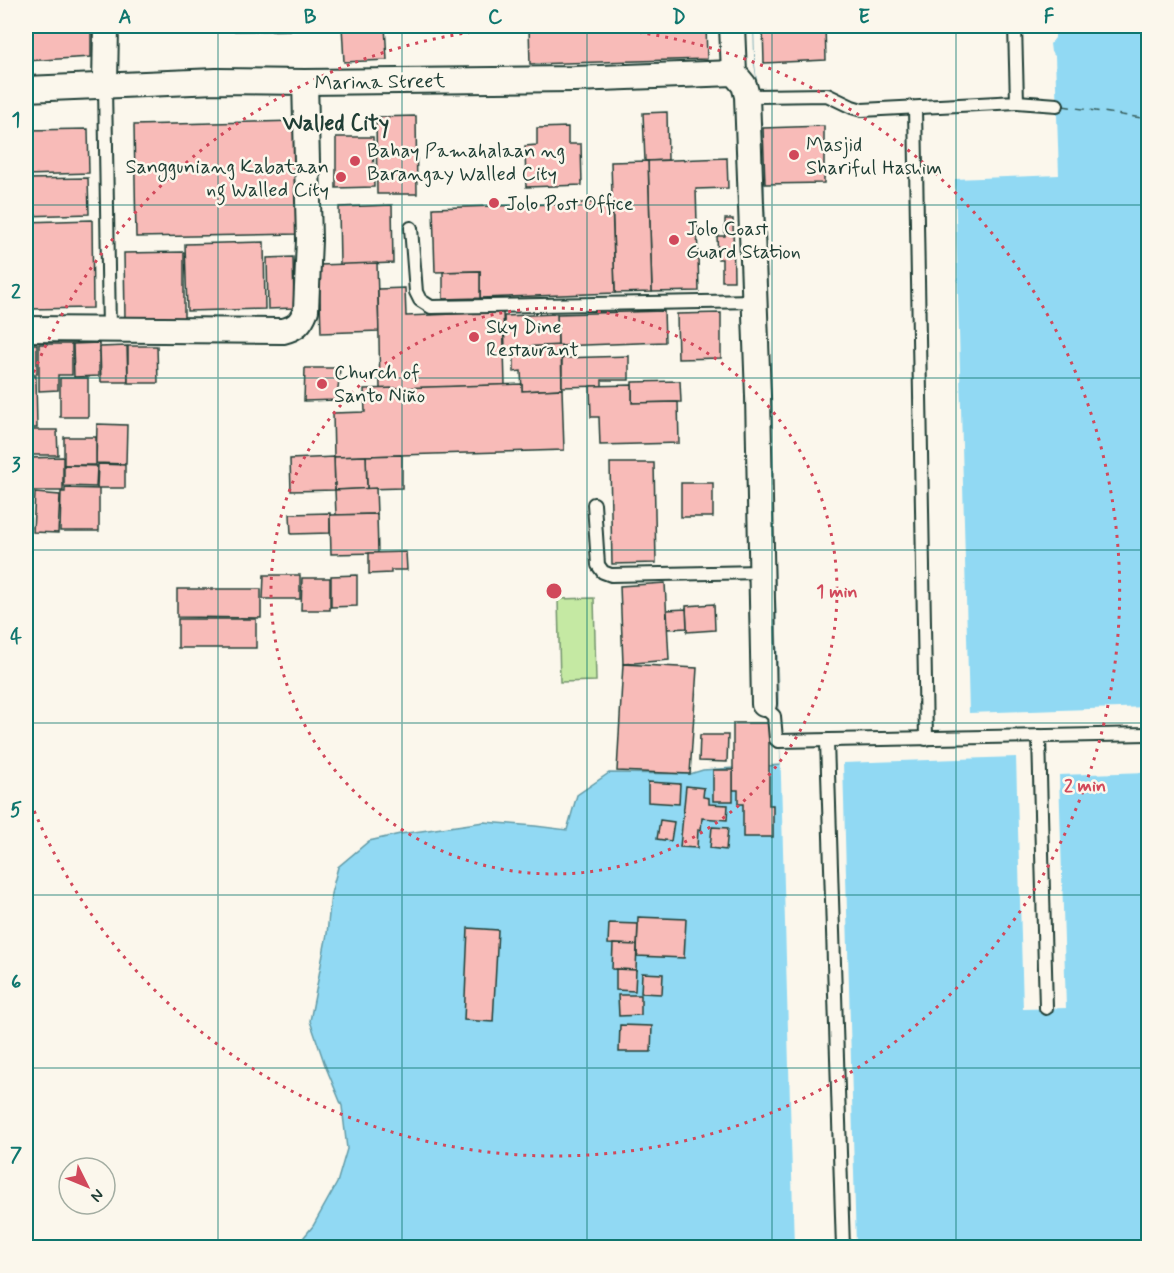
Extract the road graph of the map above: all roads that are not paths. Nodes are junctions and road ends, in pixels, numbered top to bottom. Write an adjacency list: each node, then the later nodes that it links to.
1 (106, 26): 6 (street)
2 (732, 26): 4 (street)
3 (1015, 26): 9 (lane)
4 (734, 73): 5 (street, Marina Street); 8 (street)
5 (305, 82): 6 (street, Marina Street); 15 (street)
6 (105, 86): 7 (street, Marina Street); 15 (lane)
7 (26, 89)
8 (747, 96): 11 (lane); 13 (street)
9 (1017, 102): 10 (lane); 11 (lane)
10 (1057, 105)
11 (915, 108): 21 (lane)
12 (411, 228): 13 (lane)
13 (755, 301): 17 (street)
14 (26, 329): 15 (street)
15 (109, 329)
16 (594, 504): 17 (lane)
17 (761, 572): 18 (street)
18 (764, 704): 22 (lane)
19 (1149, 734): 20 (lane)
20 (1039, 736): 21 (lane); 23 (lane)
21 (926, 739): 22 (lane)
22 (827, 741): 24 (lane)
23 (1046, 1008)
24 (843, 1248)

